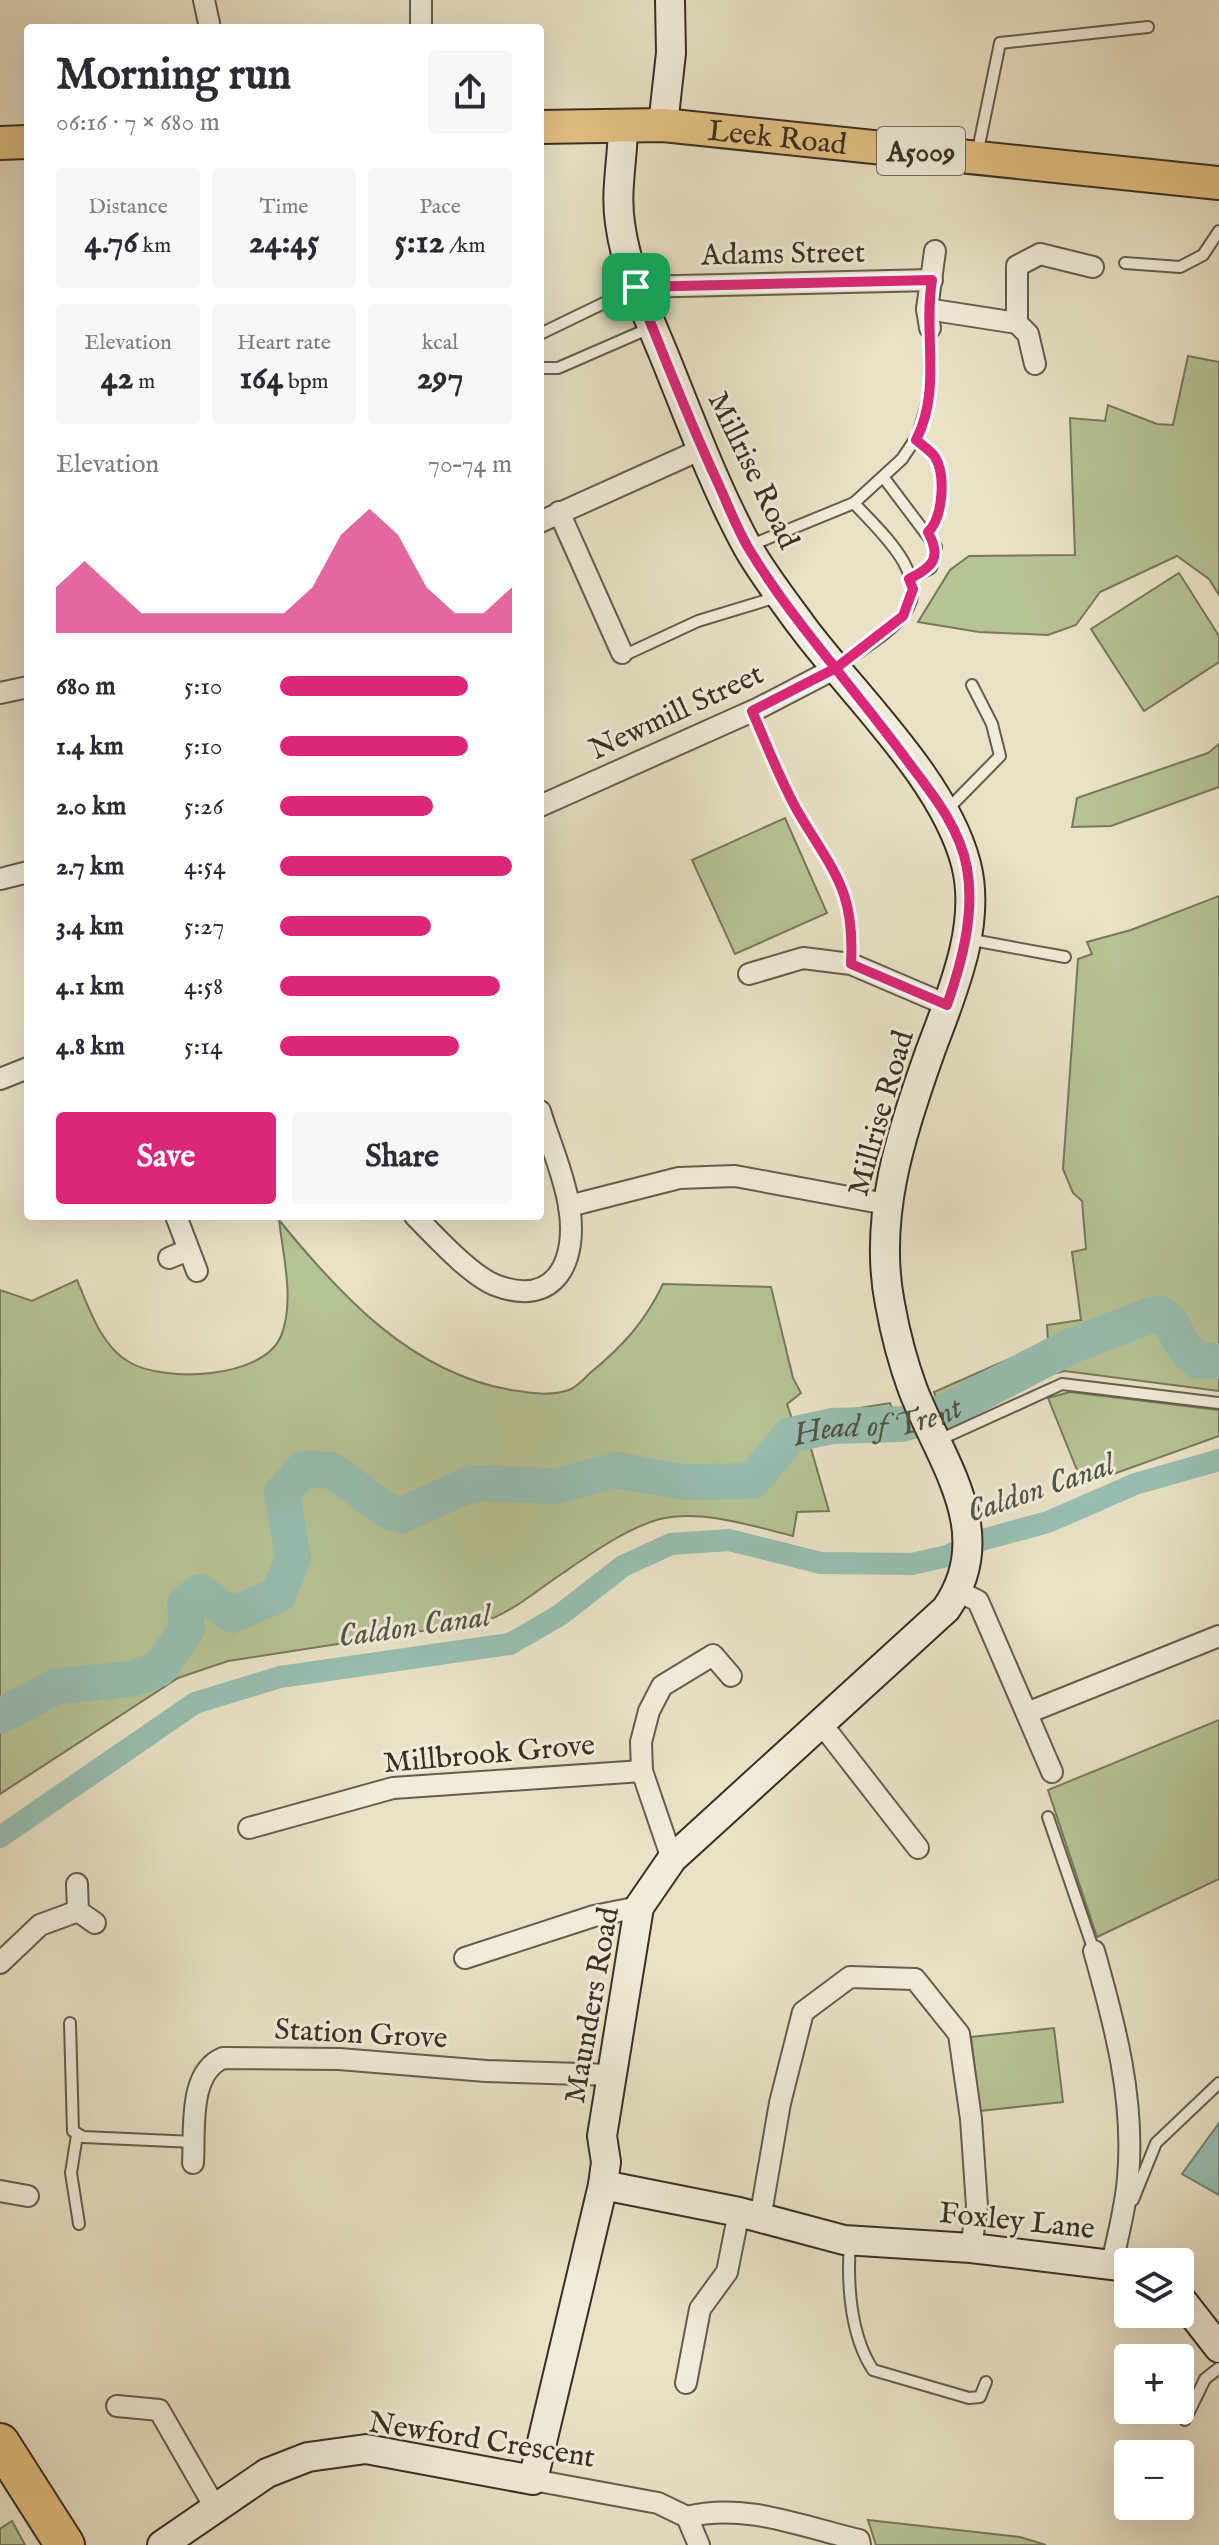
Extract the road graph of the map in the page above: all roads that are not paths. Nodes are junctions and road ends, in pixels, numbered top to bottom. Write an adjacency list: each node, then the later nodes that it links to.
1 (204, 0): 4 (street)
2 (421, 0): 5 (street)
3 (670, 0): 7 (street)
4 (209, 24)
5 (421, 24)
6 (1148, 27): 12 (lane)
7 (663, 125): 8 (main road, Leek Road / A5009); 12 (main road, Leek Road / A5009)
8 (623, 126): 9 (main road, A5009); 19 (street, Millrise Road)
9 (544, 127)
10 (24, 142): 11 (main road)
11 (0, 143)
12 (977, 157): 13 (main road, Leek Road / A5009)
13 (1219, 183)
14 (1219, 231): 16 (lane)
15 (935, 251): 18 (street)
16 (1125, 263)
17 (1093, 267): 21 (street)
18 (932, 280): 19 (street, Adams Street); 20 (street)
19 (636, 287): 22 (street, Millrise Road); 23 (lane)
20 (928, 319): 21 (street); 26 (lane)
21 (1017, 323): 24 (street)
22 (652, 327): 25 (lane); 27 (street, Millrise Road)
23 (544, 332)
24 (1035, 364)
25 (544, 368)
26 (916, 440): 28 (lane); 32 (lane)
27 (702, 449): 30 (street); 33 (street, Millrise Road)
28 (884, 478): 29 (lane); 32 (lane)
29 (854, 503): 33 (lane); 34 (lane)
30 (559, 512): 31 (street); 36 (street)
31 (544, 520)
32 (928, 532): 34 (lane)
33 (748, 547): 35 (street, Millrise Road)
34 (909, 579): 37 (lane)
35 (781, 596): 36 (lane); 37 (street, Millrise Road)
36 (622, 653)
37 (836, 668): 41 (street, Newmill Street); 43 (street, Millrise Road)
38 (972, 685): 43 (lane)
39 (24, 688): 40 (street)
40 (0, 693)
41 (752, 711): 42 (street, Newmill Street); 48 (lane)
42 (544, 804)
43 (945, 813): 46 (street, Millrise Road)
44 (24, 873): 45 (street)
45 (0, 879)
46 (966, 939): 47 (lane); 50 (street, Millrise Road)
47 (1065, 957)
48 (851, 964): 49 (street); 50 (street)
49 (749, 974)
50 (947, 1005): 54 (street, Millrise Road)
51 (24, 1070): 52 (street)
52 (0, 1079)
53 (544, 1124): 55 (street)
54 (886, 1204): 55 (street); 60 (street, Millrise Road)
55 (569, 1206): 57 (street)
56 (176, 1220): 58 (street)
57 (420, 1220)
58 (197, 1271)
59 (1219, 1403): 60 (lane)
60 (935, 1437): 61 (street, Millrise Road)
61 (962, 1582): 64 (street); 65 (street, Maunders Road)
62 (1219, 1636): 64 (street)
63 (731, 1676): 66 (street)
64 (1027, 1713): 67 (street)
65 (820, 1722): 70 (street); 71 (street, Maunders Road)
66 (642, 1771): 69 (street, Millbrook Grove); 71 (street)
67 (1052, 1772)
68 (1048, 1817): 76 (lane)
69 (249, 1828)
70 (918, 1848)
71 (672, 1859): 73 (street, Maunders Road)
72 (77, 1884): 74 (street)
73 (639, 1907): 77 (street); 80 (street, Maunders Road)
74 (78, 1911): 75 (street); 78 (street)
75 (95, 1923)
76 (1094, 1951): 89 (street, Foxley Lane)
77 (465, 1958)
78 (0, 1963)
79 (70, 2023): 82 (lane)
80 (613, 2075): 83 (street, Station Grove); 84 (street, Maunders Road)
81 (1219, 2083): 89 (lane)
82 (77, 2135): 83 (lane); 88 (lane)
83 (193, 2153)
84 (603, 2185): 87 (street, Foxley Lane); 102 (street, Maunders Road)
85 (0, 2191): 86 (street)
86 (28, 2196)
87 (750, 2216): 90 (street, Foxley Lane); 91 (street); 98 (street)
88 (79, 2224)
89 (1118, 2235): 92 (street, Foxley Lane)
90 (850, 2240): 91 (street, Foxley Lane); 97 (lane)
91 (971, 2248): 93 (street, Foxley Lane)
92 (1119, 2248)
93 (1114, 2264)
94 (1194, 2316): 95 (street)
95 (1219, 2348)
96 (1219, 2368): 99 (lane)
97 (986, 2382)
98 (686, 2383)
99 (1194, 2402)
100 (117, 2406): 103 (street)
101 (0, 2443): 105 (highway)
102 (533, 2480): 103 (street, Newford Crescent); 104 (street, Newford Crescent)
103 (216, 2509): 106 (street, Newford Crescent)
104 (687, 2517): 107 (street); 108 (street)
105 (65, 2545)
106 (162, 2545)
107 (699, 2545)
108 (860, 2545)

